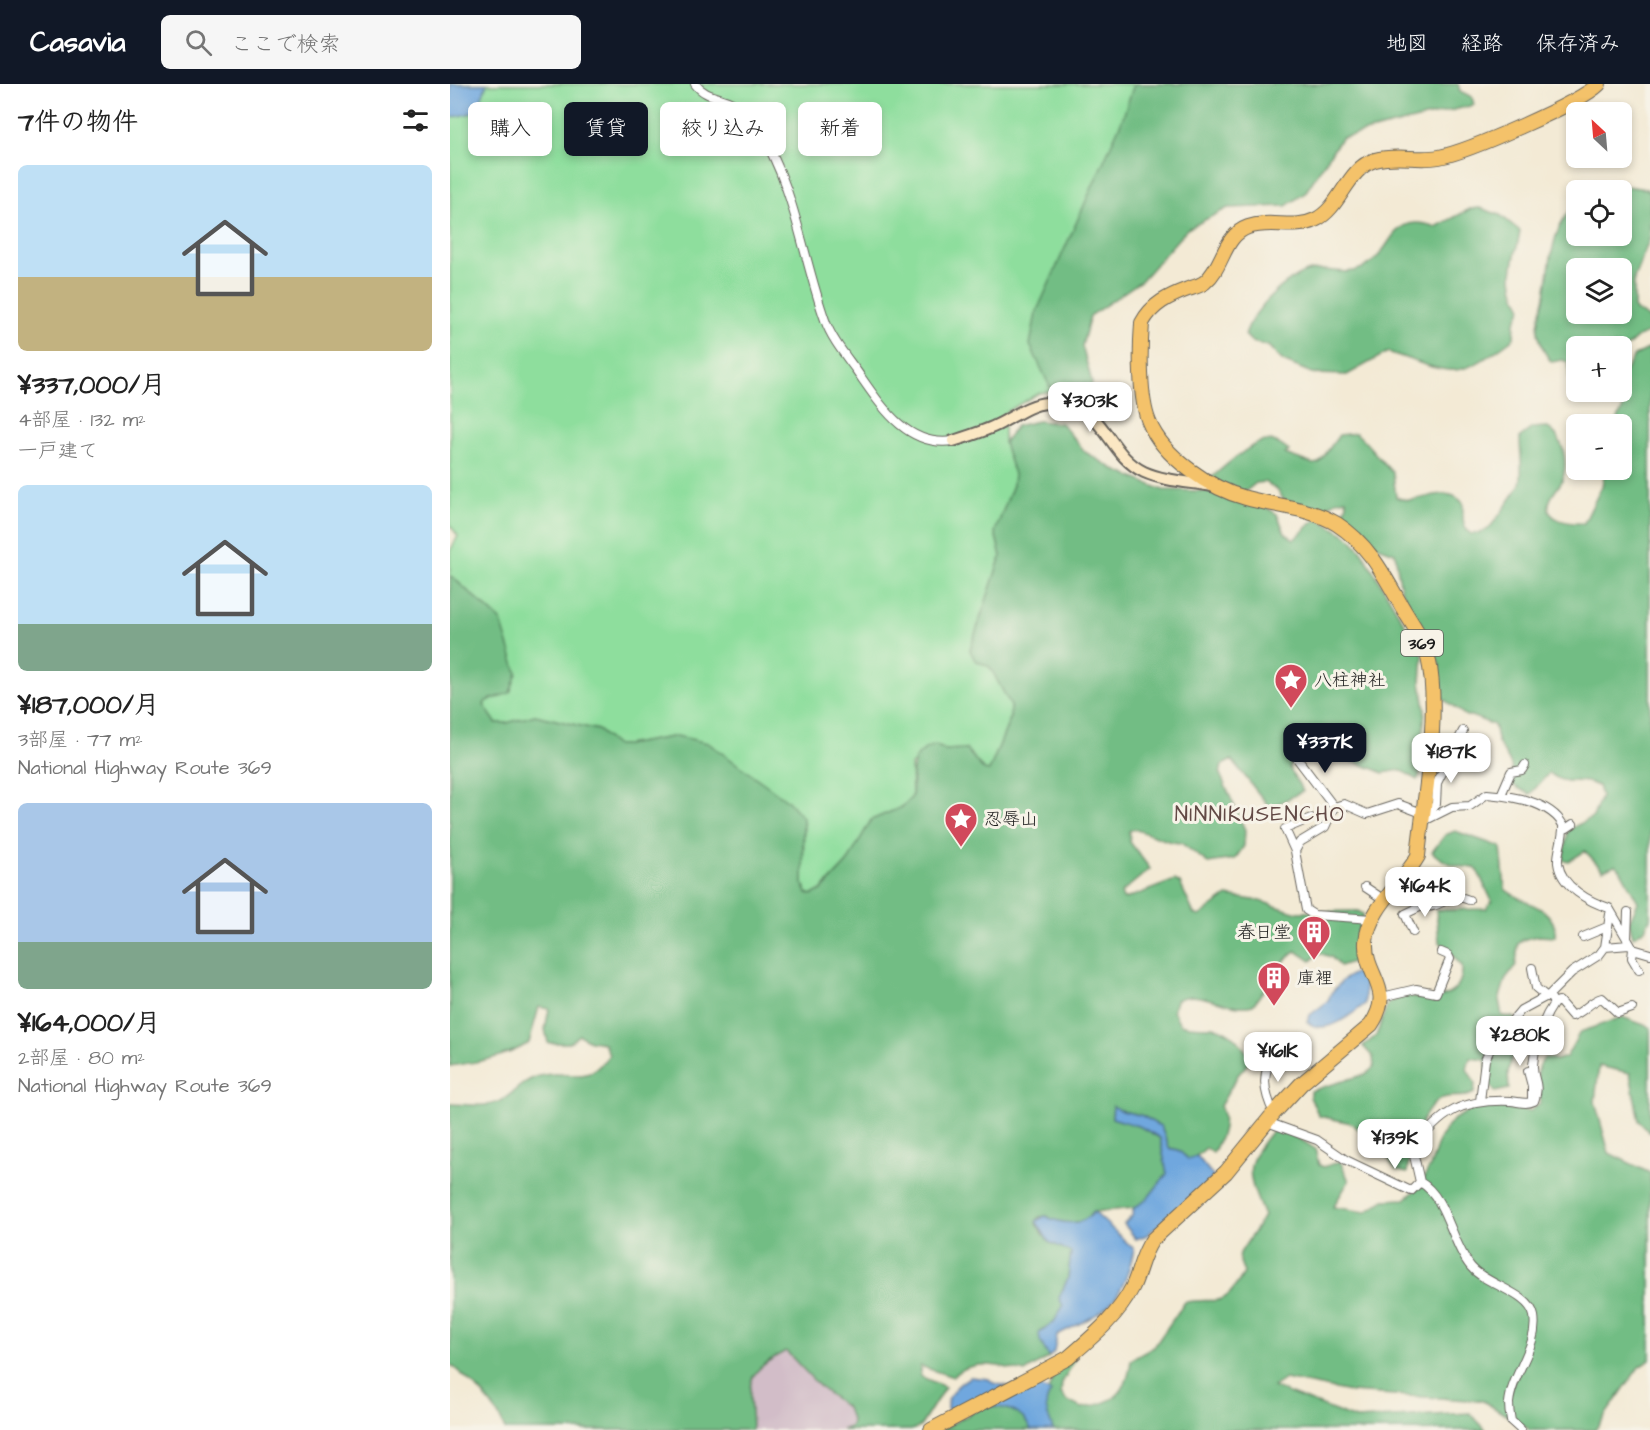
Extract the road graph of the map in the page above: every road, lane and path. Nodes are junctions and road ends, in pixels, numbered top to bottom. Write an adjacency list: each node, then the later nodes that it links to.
1 (695, 84): 3 (street)
2 (1599, 84): 4 (highway, 369)
3 (953, 441): 4 (street)
4 (1213, 486): 12 (highway, 369)
5 (1463, 731): 12 (street)
6 (1295, 750): 9 (street)
7 (1525, 765): 8 (street)
8 (1501, 795): 12 (street); 13 (street)
9 (1334, 807): 12 (street); 14 (street)
10 (1563, 813): 13 (street)
11 (1311, 818): 14 (street)
12 (1421, 818): 15 (highway, 369)
13 (1568, 828): 23 (street)
14 (1295, 851): 24 (street)
15 (1398, 885): 19 (highway, 369); 21 (street)
16 (1448, 885): 20 (street)
17 (1365, 887): 19 (street)
18 (1469, 900): 20 (street)
19 (1386, 901): 24 (highway, 369)
20 (1441, 902): 21 (street)
21 (1422, 906): 26 (street)
22 (1628, 912): 28 (street)
23 (1610, 914): 25 (street); 28 (street)
24 (1372, 919): 35 (highway, 369)
25 (1607, 927): 27 (street); 29 (street)
26 (1413, 932)
27 (1583, 937)
28 (1630, 945): 29 (street); 31 (street); 33 (street)
29 (1605, 947): 34 (street)
30 (1441, 952): 35 (street)
31 (1650, 954)
32 (1532, 968): 34 (street)
33 (1639, 970)
34 (1548, 996): 36 (street); 40 (street)
35 (1382, 997): 42 (highway)
36 (1554, 1003): 37 (street); 41 (street)
37 (1632, 1008)
38 (1275, 1053): 42 (street)
39 (1528, 1071): 41 (street)
40 (1480, 1101): 41 (street); 43 (street)
41 (1530, 1103)
42 (1270, 1117): 43 (street); 44 (highway)
43 (1420, 1182): 45 (street)
44 (931, 1430)
45 (1521, 1430)

